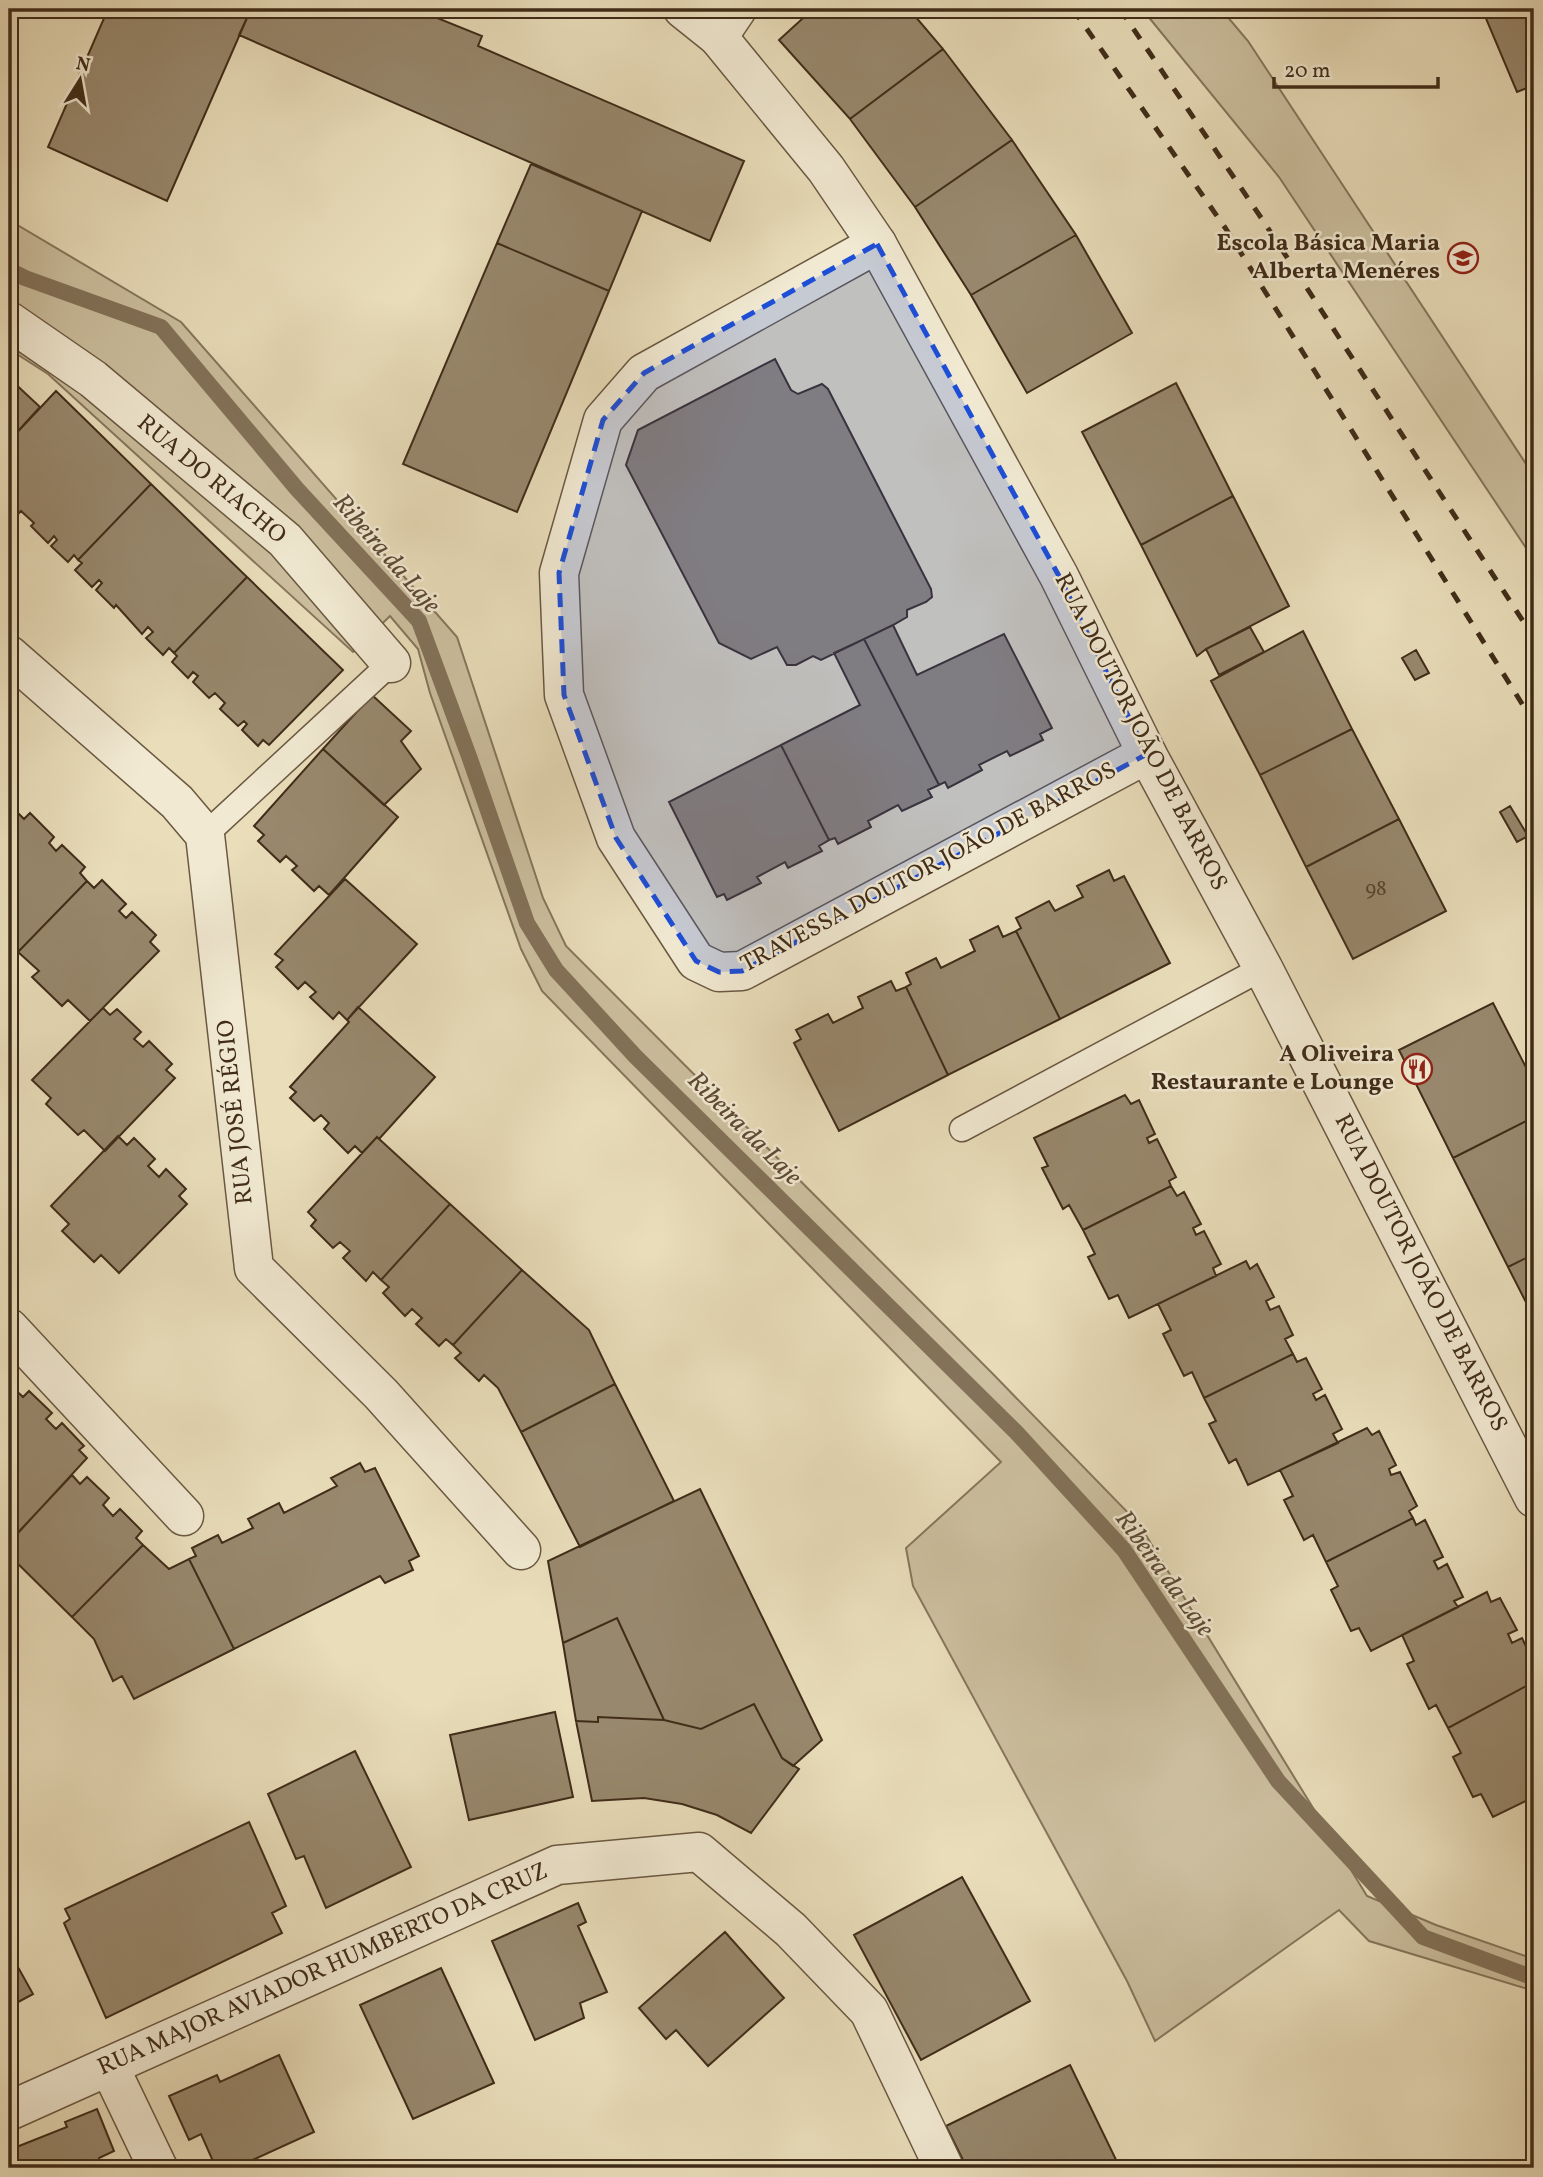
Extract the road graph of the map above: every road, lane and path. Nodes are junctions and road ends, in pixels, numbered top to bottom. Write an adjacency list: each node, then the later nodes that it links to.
1 (683, 9): 2 (street, RUA DOUTOR JOÃO DE BARROS)
2 (727, 23): 3 (street, RUA DOUTOR JOÃO DE BARROS)
3 (877, 244): 7 (street, RUA DOUTOR JOÃO DE BARROS); 7 (street, TRAVESSA DOUTOR JOÃO DE BARROS)
4 (9, 321): 6 (street, RUA DO RIACHO)
5 (9, 655): 8 (street)
6 (391, 663): 8 (lane)
7 (1147, 754): 9 (street, RUA DOUTOR JOÃO DE BARROS)
8 (205, 835): 14 (street, RUA JOSÉ RÉGIO)
9 (1263, 968): 10 (lane); 12 (street, RUA DOUTOR JOÃO DE BARROS)
10 (962, 1129)
11 (9, 1328): 13 (street)
12 (1534, 1498)
13 (184, 1516)
14 (521, 1550)
15 (109, 2066): 16 (street, RUA MAJOR AVIADOR HUMBERTO DA CRUZ); 17 (street); 18 (street, RUA MAJOR AVIADOR HUMBERTO DA CRUZ)
16 (9, 2111)
17 (158, 2168)
18 (944, 2168)

